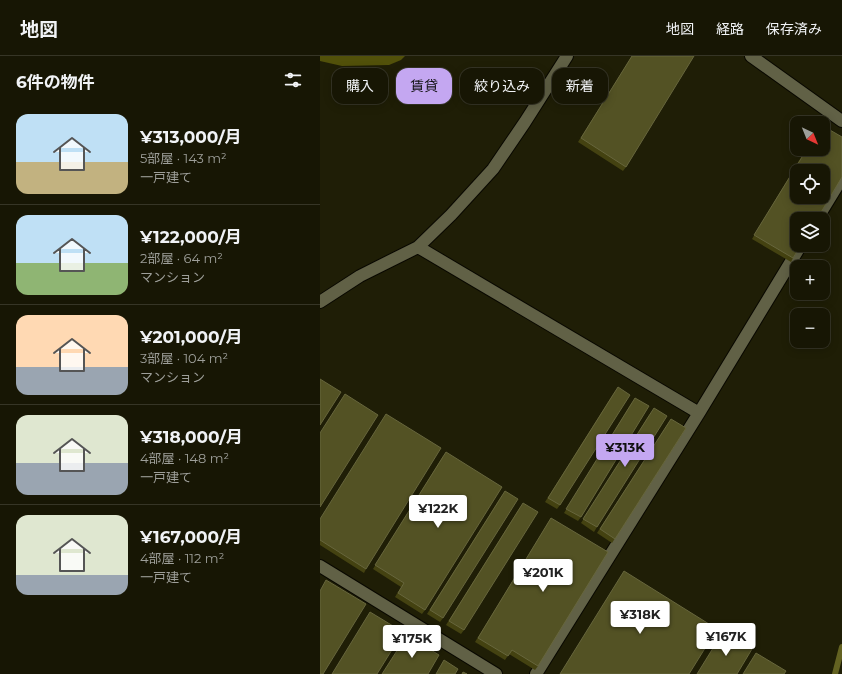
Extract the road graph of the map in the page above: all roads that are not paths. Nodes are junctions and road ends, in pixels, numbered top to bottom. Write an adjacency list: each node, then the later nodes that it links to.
1 (567, 56): 6 (street)
2 (751, 56): 3 (street)
3 (842, 121)
4 (842, 178): 5 (street)
5 (821, 212)
6 (418, 248): 8 (street); 9 (street)
7 (797, 252): 9 (street)
8 (320, 302)
9 (699, 413): 12 (street)
10 (320, 566): 11 (street)
11 (496, 674)
12 (536, 674)

